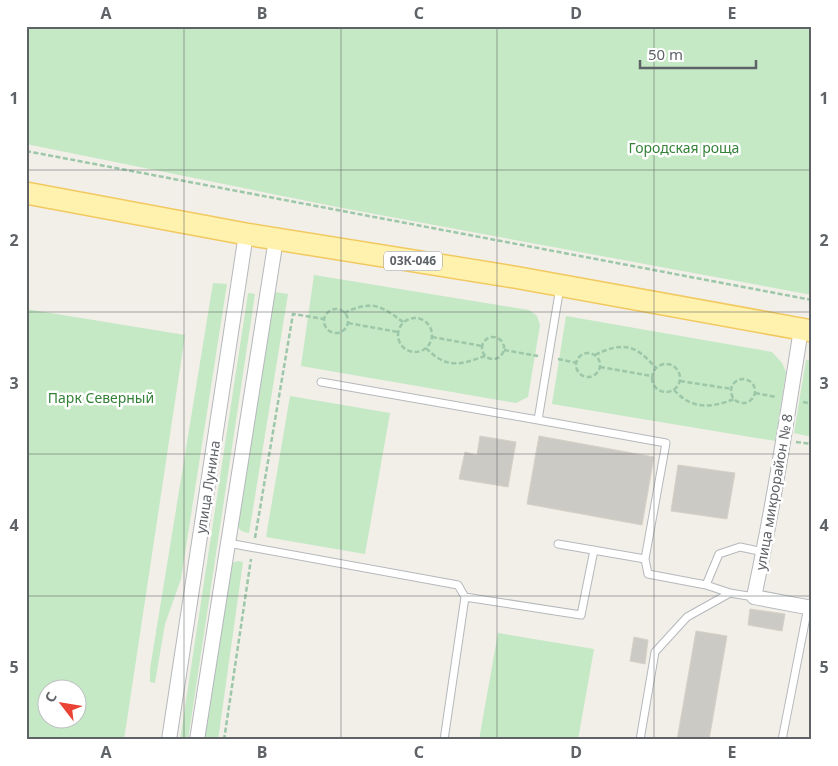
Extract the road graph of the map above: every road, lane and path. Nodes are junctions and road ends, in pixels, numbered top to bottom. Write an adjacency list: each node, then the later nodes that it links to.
1 (26, 151): 6 (path)
2 (26, 193): 3 (main road, 03К-046)
3 (246, 234): 4 (main road, 03К-046); 38 (street, улица Лунина)
4 (276, 239): 5 (main road, 03К-046); 27 (street, улица Лунина)
5 (560, 286): 11 (main road, 03К-046); 26 (lane)
6 (812, 300)
7 (344, 313): 8 (path); 9 (path); 10 (path)
8 (324, 319): 10 (path); 29 (path)
9 (403, 322): 12 (path); 13 (path)
10 (347, 323): 12 (path)
11 (806, 330): 31 (street, улица микрорайон № 8)
12 (398, 332): 15 (path)
13 (432, 337): 14 (path); 15 (path)
14 (482, 346): 17 (path); 17 (path)
15 (426, 348): 17 (path)
16 (595, 355): 18 (path); 18 (path); 19 (path)
17 (485, 356)
18 (600, 367): 20 (path)
19 (656, 368): 20 (path); 21 (path)
20 (652, 376): 23 (path)
21 (680, 380): 23 (path); 24 (path)
22 (321, 382): 26 (lane)
23 (674, 390): 25 (path)
24 (732, 390): 25 (path); 25 (path)
25 (734, 399)
26 (538, 420): 32 (lane)
27 (228, 543): 29 (lane); 39 (street, улица Лунина)
28 (558, 544): 30 (lane)
29 (253, 548): 35 (lane); 40 (path)
30 (594, 550): 32 (lane); 35 (lane)
31 (764, 552): 33 (lane); 36 (street, улица микрорайон № 8)
32 (645, 559): 33 (lane)
33 (706, 585): 34 (lane)
34 (730, 593): 36 (lane); 42 (lane)
35 (465, 597): 41 (lane)
36 (754, 598): 37 (street)
37 (810, 608): 43 (lane)
38 (169, 740)
39 (197, 740)
40 (224, 740)
41 (444, 740)
42 (640, 740)
43 (782, 740)

